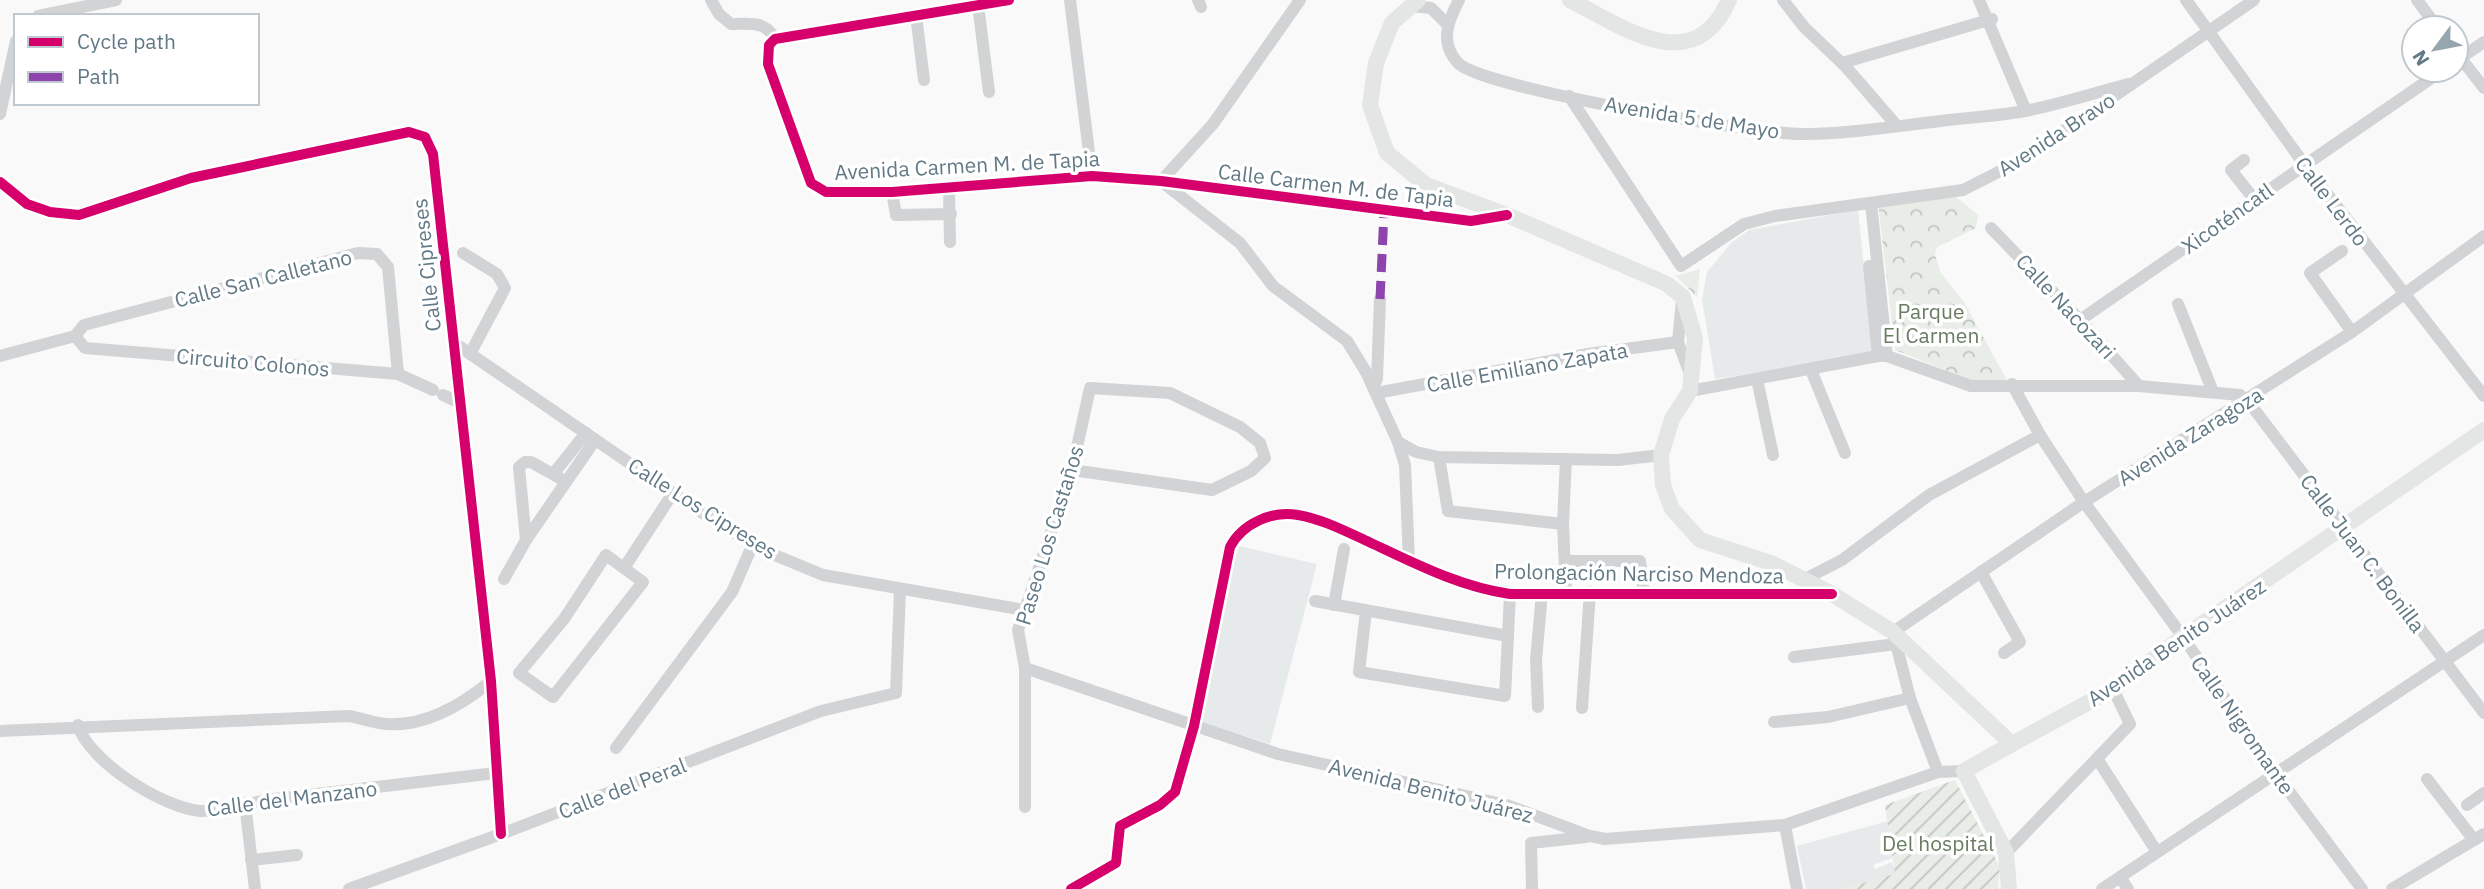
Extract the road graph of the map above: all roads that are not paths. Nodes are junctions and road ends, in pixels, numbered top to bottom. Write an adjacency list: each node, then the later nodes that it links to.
1 (116, 0): 14 (street)
2 (711, 0): 21 (street)
3 (1009, 0): 15 (street)
4 (1070, 0): 36 (street)
5 (1300, 0): 37 (street)
6 (1458, 0): 19 (street)
7 (1570, 0): 8 (main road)
8 (1729, 0)
9 (1783, 0): 23 (street)
10 (1981, 0): 18 (street)
11 (2186, 0): 20 (street, Calle Lerdo)
12 (2254, 0): 20 (street, Avenida Bravo)
13 (1413, 3): 19 (street); 44 (main road)
14 (61, 4): 16 (street)
15 (978, 5): 17 (street); 29 (street)
16 (42, 14)
17 (916, 15): 21 (street); 25 (street)
18 (1991, 23): 23 (street); 31 (street)
19 (1447, 24): 30 (street, Avenida 5 de Mayo)
20 (2209, 32): 26 (street, Avenida Bravo); 35 (street, Calle Lerdo)
21 (772, 42): 40 (street, Avenida Carmen M. de Tapia)
22 (14, 46): 32 (street)
23 (1844, 65): 33 (street)
24 (2470, 72): 28 (street)
25 (925, 80)
26 (2136, 82): 31 (street, Avenida 5 de Mayo); 42 (street, Avenida Bravo)
27 (2422, 84): 35 (street, Xicoténcatl)
28 (2484, 88)
29 (989, 92)
30 (1569, 96): 33 (street, Avenida 5 de Mayo); 42 (street, Avenida Bravo)
31 (2027, 110): 33 (street, Avenida 5 de Mayo)
32 (0, 114)
33 (1897, 126)
34 (2244, 160): 41 (street)
35 (2304, 164): 41 (street, Xicoténcatl); 50 (street, Calle Lerdo)
36 (1092, 176): 37 (street, Avenida Carmen M. de Tapia); 39 (street, Avenida Carmen M. de Tapia)
37 (1161, 181): 44 (street, Calle Carmen M. de Tapia); 68 (street)
38 (0, 182): 57 (street, Calle Cipreses)
39 (949, 187): 40 (street, Avenida Carmen M. de Tapia); 43 (street)
40 (891, 192): 43 (street)
41 (2254, 199): 54 (street, Xicoténcatl)
42 (1867, 202): 61 (street)
43 (951, 214): 47 (street)
44 (1507, 215): 51 (main road)
45 (1991, 228): 54 (street, Calle Nacozari)
46 (2484, 236): 50 (street, Avenida Zaragoza)
47 (950, 242)
48 (2342, 251): 55 (street)
49 (463, 253): 59 (street)
50 (2402, 293): 55 (street, Avenida Zaragoza); 70 (street, Calle Lerdo)
51 (1683, 297): 58 (street); 65 (main road)
52 (1380, 299): 68 (street)
53 (2178, 304): 69 (street)
54 (2080, 320): 67 (street, Calle Nacozari)
55 (2351, 332): 71 (street, Avenida Zaragoza)
56 (75, 336): 60 (street, Calle San Calletano); 63 (street, Circuito Colonos); 63 (street, Calle San Calletano)
57 (453, 342): 59 (street, Calle Los Cipreses); 72 (street, Calle Cipreses)
58 (1678, 342): 65 (street); 68 (street, Calle Emiliano Zapata)
59 (470, 354): 75 (street, Calle Los Cipreses)
60 (0, 356)
61 (1883, 356): 62 (street); 66 (street)
62 (1811, 370): 64 (street); 77 (street)
63 (398, 374): 72 (street, Circuito Colonos)
64 (1757, 379): 65 (street); 79 (street)
65 (1691, 384): 78 (main road)
66 (2012, 384): 67 (street); 74 (street, Calle Nigromante)
67 (2139, 386): 69 (street)
68 (1375, 390): 76 (street)
69 (2213, 393): 71 (street)
70 (2484, 396)
71 (2244, 398): 85 (street, Avenida Zaragoza); 87 (street, Calle Juan C. Bonilla)
72 (460, 403): 116 (street, Calle Cipreses)
73 (2484, 430): 87 (main road, Avenida Benito Juárez)
74 (2040, 435): 85 (street, Calle Nigromante); 96 (street)
75 (591, 437): 83 (street); 84 (street, Calle Los Cipreses)
76 (1398, 442): 80 (street); 91 (street)
77 (1845, 453)
78 (1661, 455): 81 (street); 96 (main road)
79 (1773, 455)
80 (1439, 457): 81 (street); 86 (street)
81 (1566, 459): 86 (street)
82 (1072, 470): 82 (street, Paseo Los Castaños); 106 (street, Paseo Los Castaños)
83 (560, 477): 88 (street); 88 (street)
84 (673, 494): 89 (street, Calle Los Cipreses); 93 (street)
85 (2084, 502): 94 (street, Avenida Zaragoza); 110 (street, Calle Nigromante)
86 (1563, 524): 92 (street)
87 (2344, 527): 110 (main road, Avenida Benito Juárez); 114 (street, Calle Juan C. Bonilla)
88 (526, 540): 95 (street)
89 (753, 544): 97 (street, Calle Los Cipreses); 127 (street)
90 (1344, 549): 105 (street)
91 (1409, 561): 102 (street, Prolongación Narciso Mendoza); 124 (street, Prolongación Narciso Mendoza)
92 (1565, 561): 98 (street); 101 (street)
93 (624, 568): 93 (street)
94 (1981, 572): 111 (street, Avenida Zaragoza); 112 (street)
95 (504, 579)
96 (1805, 579): 103 (main road)
97 (900, 590): 106 (street, Calle Los Cipreses); 139 (street, Calle del Peral)
98 (1566, 592): 99 (street, Prolongación Narciso Mendoza); 100 (street, Prolongación Narciso Mendoza)
99 (1590, 592): 101 (street, Prolongación Narciso Mendoza); 120 (street)
100 (1542, 593): 102 (street, Prolongación Narciso Mendoza); 119 (street)
101 (1644, 593): 103 (street, Prolongación Narciso Mendoza)
102 (1510, 594): 109 (street)
103 (1832, 594): 111 (main road)
104 (1315, 601): 105 (street)
105 (1334, 605): 107 (street)
106 (1024, 610): 115 (street, Paseo Los Castaños)
107 (1366, 611): 109 (street); 109 (street)
108 (2484, 635): 114 (street)
109 (1508, 636)
110 (2183, 637): 117 (main road, Avenida Benito Juárez); 132 (street, Calle Nigromante)
111 (1898, 639): 113 (street); 118 (street); 126 (main road)
112 (2004, 653)
113 (1794, 657)
114 (2445, 663): 121 (street, Calle Juan C. Bonilla); 132 (street)
115 (1025, 668): 124 (street, Avenida Benito Juárez); 137 (street, Paseo Los Castaños)
116 (491, 681): 123 (street); 131 (street, Calle Cipreses)
117 (2113, 689): 126 (main road, Avenida Benito Juárez); 128 (street)
118 (1910, 698): 122 (street); 130 (street)
119 (1538, 707)
120 (1582, 708)
121 (2484, 713)
122 (1774, 722)
123 (78, 725): 125 (street); 135 (street, Calle del Manzano)
124 (1194, 726): 140 (street, Avenida Benito Juárez); 150 (street, Prolongación Narciso Mendoza)
125 (0, 731)
126 (2012, 744): 129 (main road, Avenida Benito Juárez)
127 (617, 748)
128 (2098, 760): 142 (street); 144 (street)
129 (1964, 771): 130 (street, Avenida Benito Juárez); 144 (main road)
130 (1938, 772): 138 (street, Avenida Benito Juárez)
131 (496, 773): 135 (street, Calle del Manzano); 139 (street, Calle Cipreses)
132 (2276, 774): 142 (street); 156 (street, Calle Nigromante)
133 (2427, 779): 141 (street)
134 (2484, 793): 136 (street)
135 (245, 803): 145 (street)
136 (2467, 805)
137 (1025, 807)
138 (1785, 825): 140 (street, Avenida Benito Juárez); 152 (street)
139 (502, 834): 147 (street, Calle del Peral)
140 (1590, 836): 151 (street)
141 (2479, 837): 157 (street)
142 (2157, 852): 146 (street)
143 (297, 855): 145 (street)
144 (2007, 859): 153 (main road)
145 (251, 860): 148 (street)
146 (2120, 877): 154 (street); 155 (street)
147 (382, 883): 149 (street, Calle del Peral)
148 (255, 889)
149 (349, 889)
150 (1071, 889)
151 (1532, 889)
152 (1797, 889)
153 (2009, 889)
154 (2102, 889)
155 (2128, 889)
156 (2361, 889)
157 (2392, 889)

